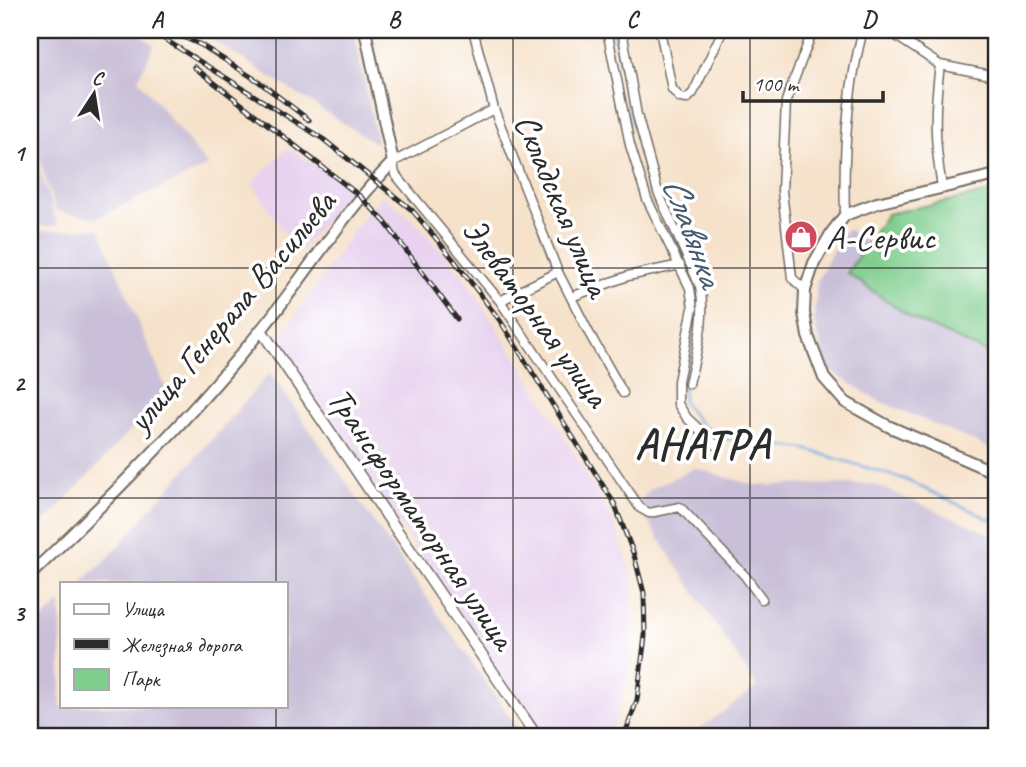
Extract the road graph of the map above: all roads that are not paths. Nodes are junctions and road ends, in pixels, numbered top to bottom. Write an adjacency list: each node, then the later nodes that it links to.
1 (379, 30): 10 (main road)
2 (473, 30): 13 (street, Складская улица)
3 (607, 30): 18 (street)
4 (622, 30): 24 (street)
5 (660, 30): 6 (street)
6 (723, 30)
7 (813, 30): 20 (street)
8 (863, 30): 17 (street)
9 (887, 30): 11 (street)
10 (365, 31): 14 (main road, Элеваторная улица)
11 (940, 65): 12 (street); 16 (street)
12 (996, 76)
13 (494, 109): 14 (street, улица Генерала Васильева); 19 (street, Складская улица)
14 (393, 162): 22 (street, Элеваторная улица); 23 (main road, улица Генерала Васильева)
15 (996, 175): 16 (main road)
16 (942, 187): 17 (main road)
17 (845, 215): 20 (main road)
18 (680, 265): 21 (street); 26 (street)
19 (558, 272): 21 (street, Складская улица); 22 (street)
20 (805, 290): 27 (main road)
21 (571, 298): 25 (street, Складская улица)
22 (500, 301): 29 (street, Элеваторная улица)
23 (261, 330): 28 (main road, улица Генерала Васильева); 30 (street, Трансформаторная улица)
24 (689, 384)
25 (623, 394)
26 (716, 445)
27 (996, 473)
28 (30, 575)
29 (762, 599)
30 (537, 737)

